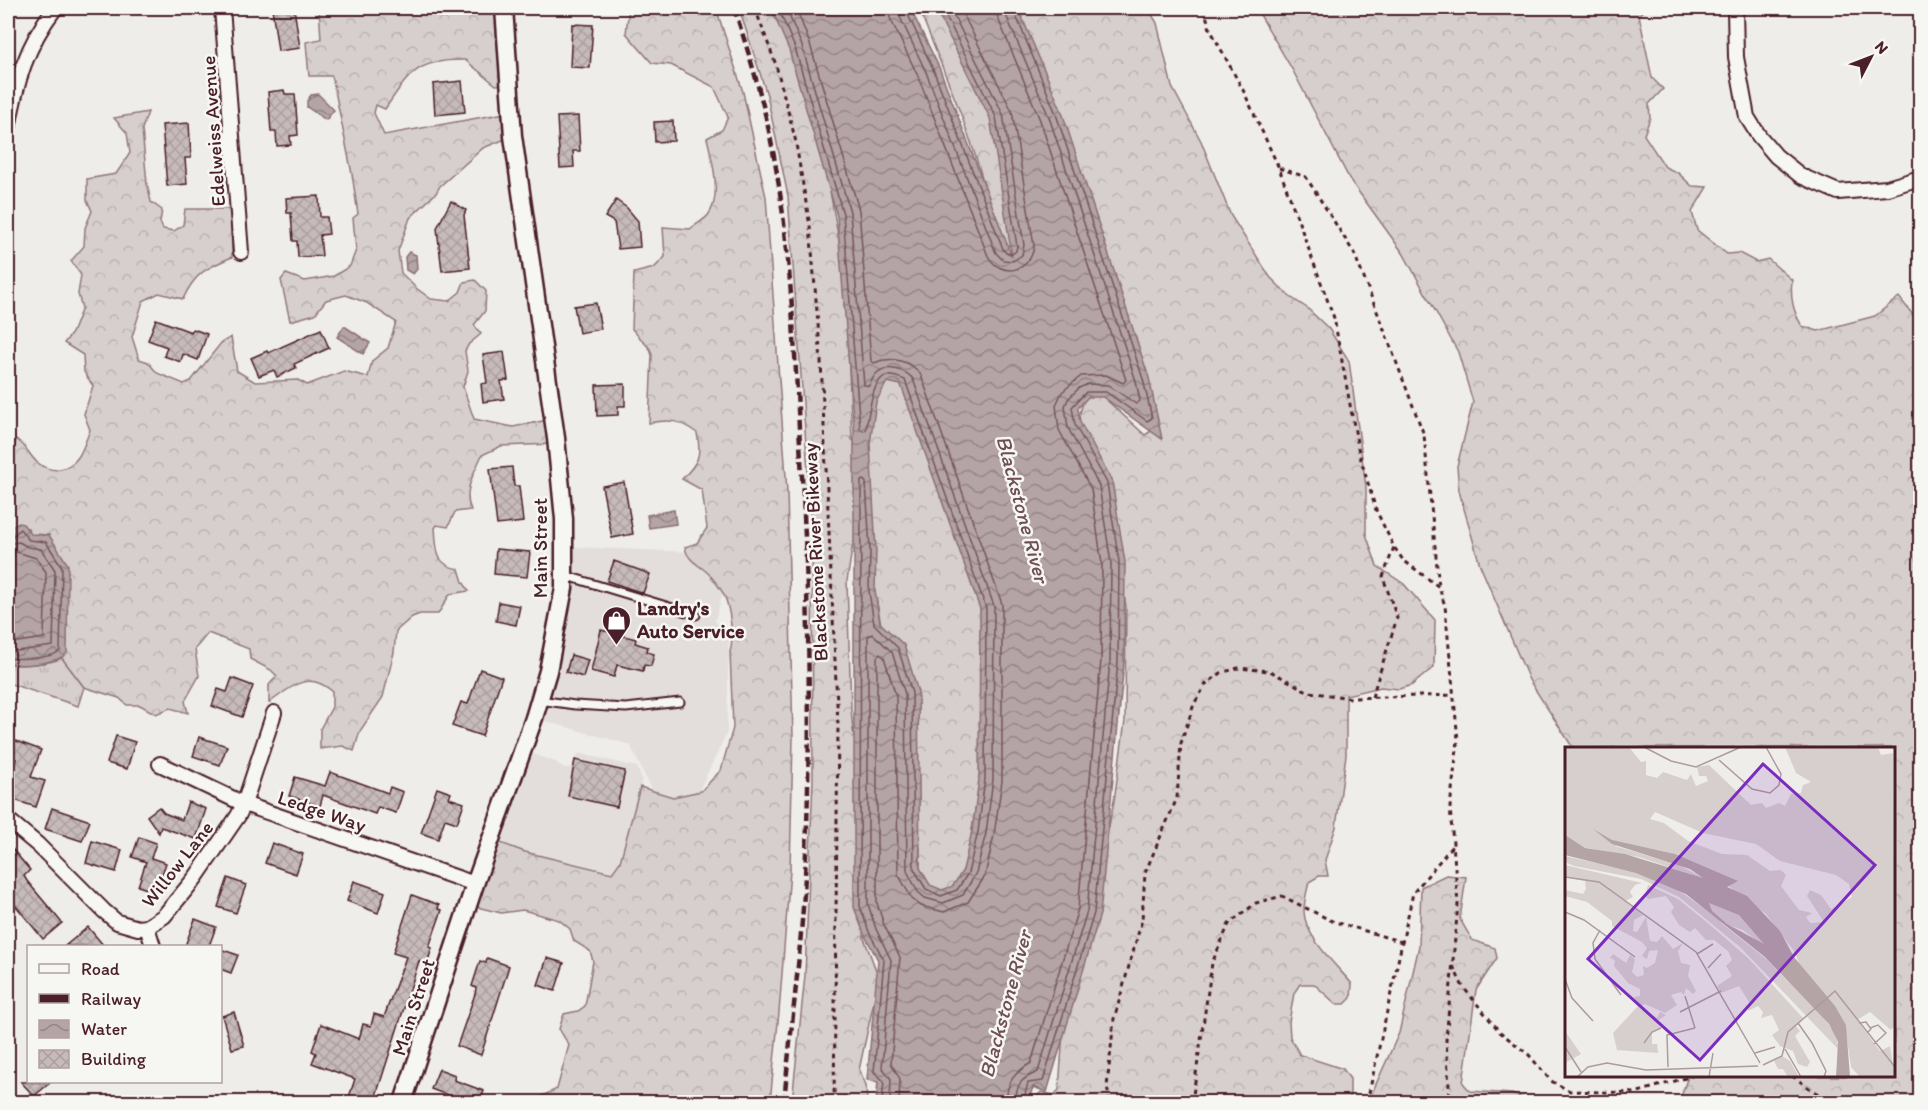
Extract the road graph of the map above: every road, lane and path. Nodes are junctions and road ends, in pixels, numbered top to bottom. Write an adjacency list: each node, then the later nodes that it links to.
1 (55, 8): 7 (street)
2 (222, 8): 10 (street, Edelweiss Avenue)
3 (504, 8): 12 (street, Main Street)
4 (755, 8): 32 (path, Blackstone River Bikeway)
5 (1204, 8): 8 (path)
6 (1735, 8): 9 (street)
7 (8, 129)
8 (1279, 168): 11 (path); 13 (path)
9 (1920, 178)
10 (241, 252)
11 (1394, 547): 13 (path); 16 (path)
12 (564, 575): 14 (lane); 17 (street, Main Street)
13 (1439, 587): 15 (path)
14 (696, 615)
15 (1454, 695): 16 (path); 23 (path)
16 (1372, 697): 33 (path)
17 (539, 700): 18 (lane); 24 (street, Main Street)
18 (680, 702)
19 (274, 713): 21 (street, Willow Lane)
20 (160, 764): 21 (street, Ledge Way)
21 (244, 804): 24 (street, Ledge Way); 25 (street, Willow Lane)
22 (8, 820): 25 (street)
23 (1453, 845): 26 (path); 28 (path)
24 (476, 884): 31 (street, Main Street)
25 (147, 927): 27 (street, Willow Lane)
26 (1402, 942): 34 (path); 35 (path)
27 (153, 945)
28 (1452, 964): 29 (path); 36 (path)
29 (1689, 1077)
30 (1794, 1077): 37 (path)
31 (403, 1102)
32 (834, 1102)
33 (1110, 1102)
34 (1192, 1102)
35 (1367, 1102)
36 (1450, 1102)
37 (1891, 1102)

